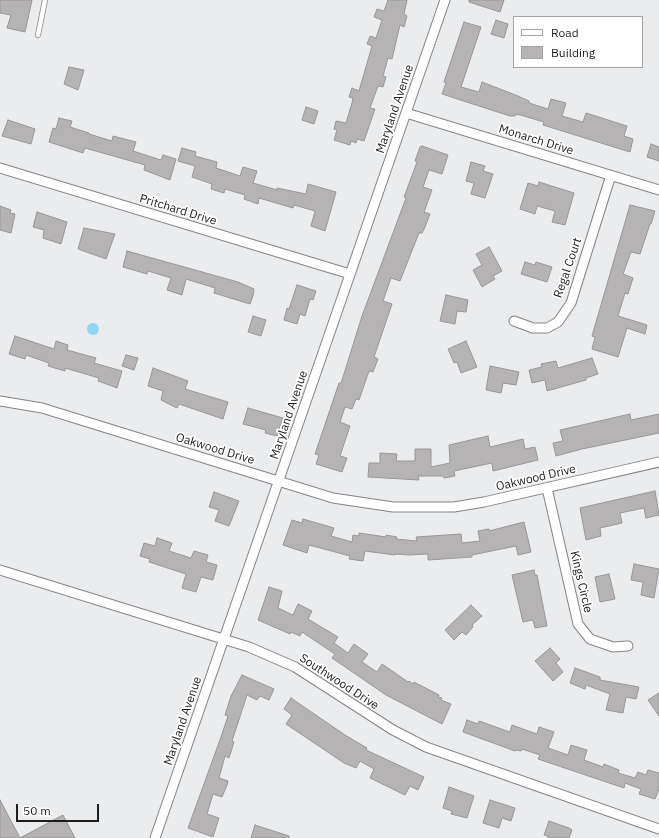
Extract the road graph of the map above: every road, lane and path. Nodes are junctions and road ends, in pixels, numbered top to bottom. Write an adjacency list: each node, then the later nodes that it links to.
1 (45, 0): 3 (lane)
2 (445, 0): 4 (street, Maryland Avenue)
3 (38, 35)
4 (406, 113): 6 (street, Monarch Drive); 8 (street, Maryland Avenue)
5 (0, 168): 8 (street, Pritchard Drive)
6 (611, 175): 7 (street, Monarch Drive); 9 (street, Regal Court)
7 (659, 190)
8 (350, 274): 12 (street, Maryland Avenue)
9 (514, 321)
10 (0, 400): 12 (street, Oakwood Drive)
11 (659, 462): 13 (street, Oakwood Drive)
12 (279, 480): 13 (street, Oakwood Drive); 15 (street, Maryland Avenue)
13 (547, 488): 16 (street, Kings Circle)
14 (0, 570): 15 (street, Southwood Drive)
15 (224, 638): 17 (street, Southwood Drive); 18 (street, Maryland Avenue)
16 (628, 646)
17 (659, 829)
18 (155, 838)

